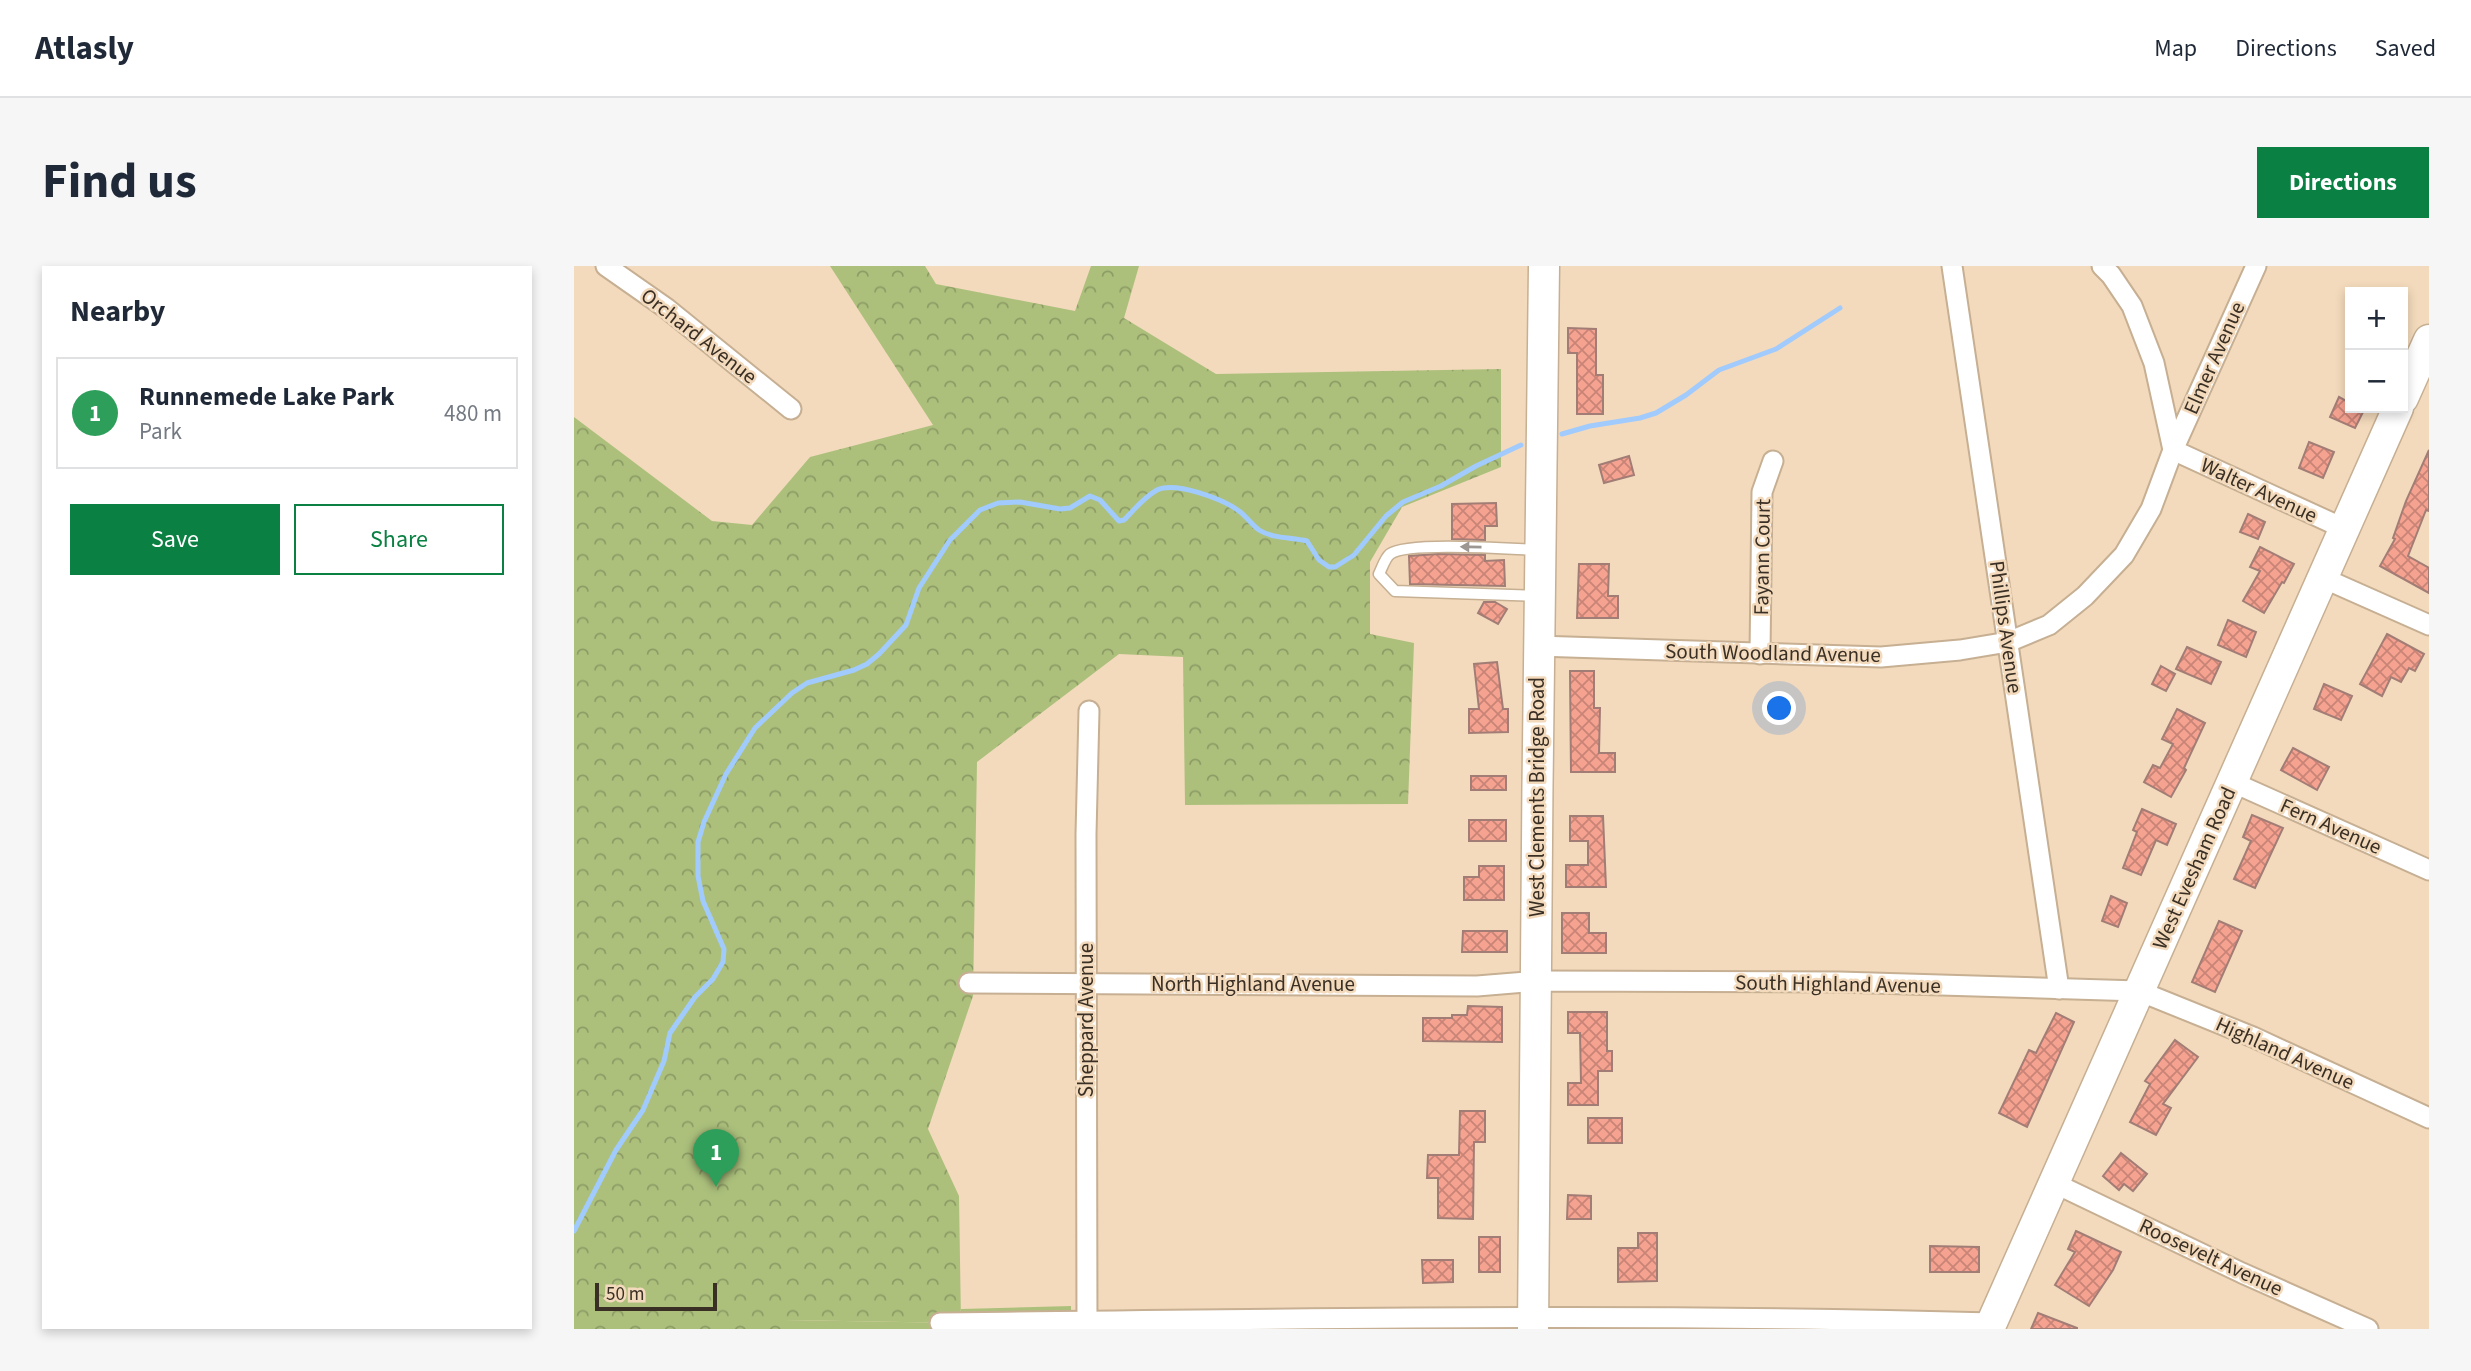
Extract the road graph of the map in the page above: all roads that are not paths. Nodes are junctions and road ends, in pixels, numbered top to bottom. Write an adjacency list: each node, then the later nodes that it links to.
1 (606, 266): 9 (street, Orchard Avenue)
2 (1544, 266): 14 (main road, West Clements Bridge Road)
3 (1952, 266): 18 (street, Phillips Avenue)
4 (2102, 266): 11 (street)
5 (2256, 266): 11 (street, Elmer Avenue)
6 (2429, 340): 7 (main road)
7 (2422, 372): 8 (main road)
8 (2408, 391)
9 (791, 409)
10 (2396, 413): 13 (main road, West Evesham Road)
11 (2173, 450): 13 (street, Walter Avenue); 18 (street, Elmer Avenue)
12 (1773, 461): 20 (street, Fayann Court)
13 (2345, 529): 15 (main road, West Evesham Road)
14 (1539, 550): 16 (main road, West Clements Bridge Road); 16 (lane, one-way to 16)
15 (2323, 578): 17 (street); 22 (main road, West Evesham Road)
16 (1538, 596): 19 (main road, West Clements Bridge Road)
17 (2429, 625)
18 (2008, 642): 20 (street, South Woodland Avenue); 27 (street, Phillips Avenue)
19 (1537, 646): 20 (street, South Woodland Avenue); 24 (main road, West Clements Bridge Road)
20 (1760, 654)
21 (1089, 710): 26 (street, Sheppard Avenue)
22 (2232, 782): 23 (street, Fern Avenue); 28 (main road, West Evesham Road)
23 (2429, 870)
24 (1537, 981): 26 (street, North Highland Avenue); 27 (street, South Highland Avenue); 31 (main road, West Clements Bridge Road)
25 (969, 983): 26 (street, North Highland Avenue)
26 (1086, 983): 33 (street, Sheppard Avenue)
27 (2059, 989): 28 (street, South Highland Avenue)
28 (2139, 991): 29 (street, Highland Avenue); 30 (main road, West Evesham Road)
29 (2429, 1118)
30 (2054, 1182): 34 (main road, West Evesham Road); 35 (street, Roosevelt Avenue)
31 (1533, 1322): 33 (street); 34 (street)
32 (940, 1323): 33 (street)
33 (1087, 1325)
34 (1991, 1326)
35 (2368, 1329)

